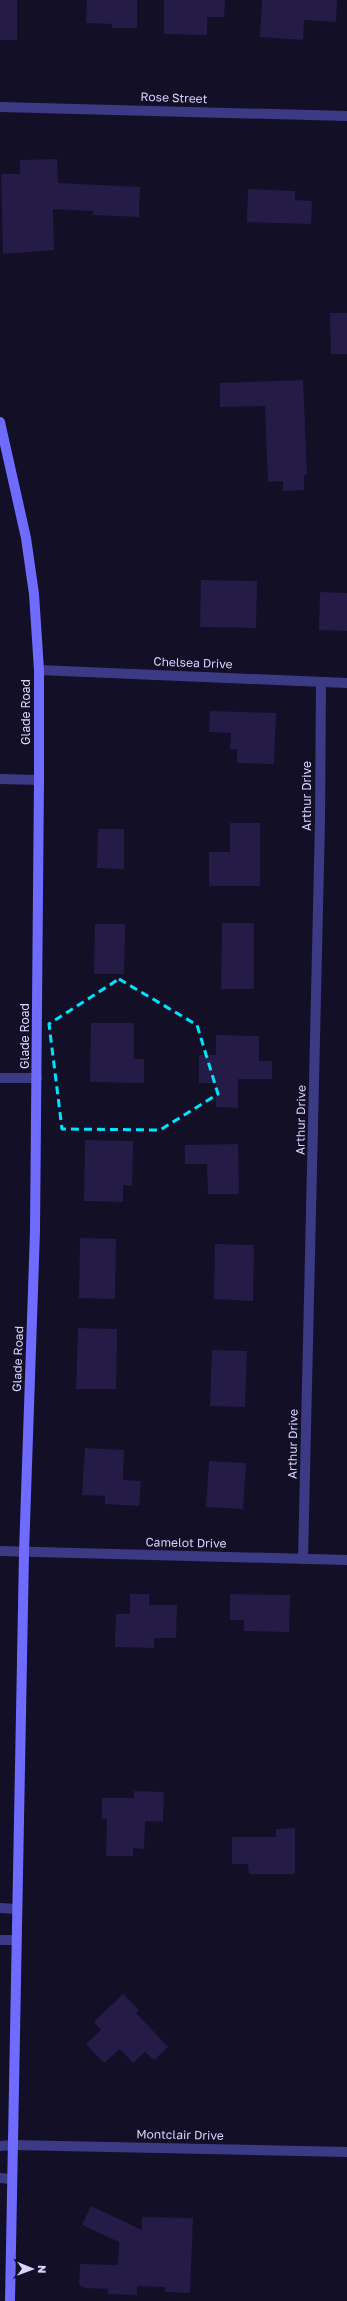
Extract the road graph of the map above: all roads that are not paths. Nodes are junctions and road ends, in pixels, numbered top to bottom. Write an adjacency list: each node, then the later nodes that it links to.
1 (0, 107): 2 (street, Rose Street)
2 (347, 116)
3 (0, 422): 4 (main road, Glade Road)
4 (39, 670): 5 (street, Chelsea Drive); 8 (main road, Glade Road)
5 (321, 682): 6 (street, Chelsea Drive); 13 (street, Arthur Drive)
6 (347, 683)
7 (0, 779): 8 (street)
8 (39, 780): 10 (main road, Glade Road)
9 (0, 1078): 10 (street)
10 (37, 1078): 12 (main road, Glade Road)
11 (0, 1551): 12 (street, Camelot Drive)
12 (24, 1553): 13 (street, Camelot Drive); 16 (main road, Glade Road)
13 (303, 1559): 14 (street, Camelot Drive)
14 (347, 1560)
15 (0, 1908): 16 (street)
16 (16, 1909): 18 (main road, Glade Road)
17 (0, 1940): 18 (street)
18 (16, 1940): 19 (main road, Glade Road)
19 (12, 2144): 20 (street, Montclair Drive); 21 (street, Montclair Drive); 23 (main road, Glade Road)
20 (0, 2146)
21 (347, 2152)
22 (0, 2178): 23 (street)
23 (12, 2179): 24 (main road, Glade Road)
24 (10, 2301)

